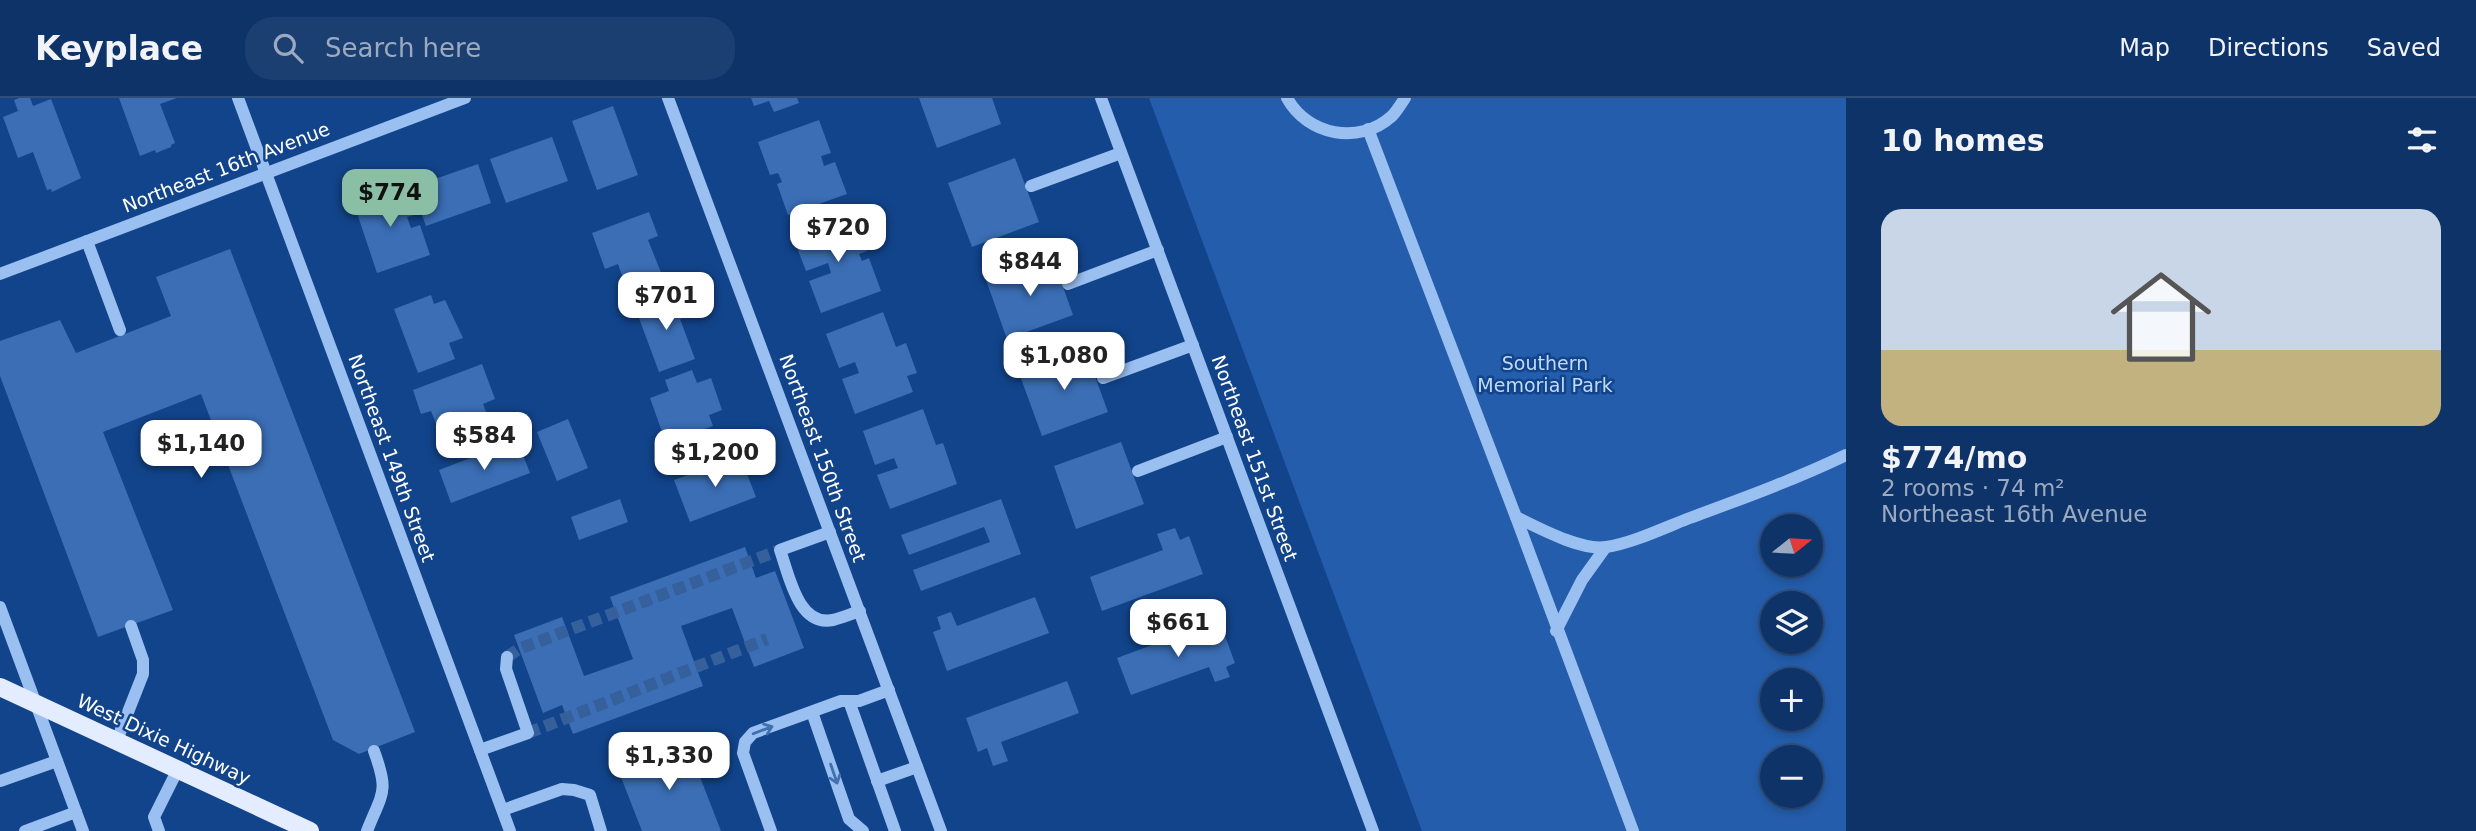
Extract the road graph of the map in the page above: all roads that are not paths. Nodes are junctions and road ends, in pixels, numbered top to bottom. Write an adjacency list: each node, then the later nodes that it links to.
1 (238, 98): 9 (street, Northeast 149th Street)
2 (465, 98): 9 (street, Northeast 16th Avenue)
3 (668, 98): 22 (street, Northeast 150th Street)
4 (1101, 98): 8 (street, Northeast 151st Street)
5 (1287, 98): 7 (street)
6 (1405, 98): 7 (street)
7 (1368, 130): 21 (street)
8 (1121, 153): 10 (street); 12 (street, Northeast 151st Street)
9 (265, 172): 11 (street, Northeast 16th Avenue); 35 (street, Northeast 149th Street)
10 (1031, 186)
11 (87, 241): 13 (street, Northeast 16th Avenue); 15 (street)
12 (1158, 250): 14 (street); 16 (street, Northeast 151st Street)
13 (0, 274)
14 (1068, 284)
15 (120, 330)
16 (1193, 345): 17 (street); 18 (street, Northeast 151st Street)
17 (1103, 378)
18 (1227, 437): 20 (street); 56 (street, Northeast 151st Street)
19 (1846, 455): 23 (street)
20 (1138, 471)
21 (1516, 517): 23 (street); 27 (street)
22 (830, 532): 25 (street, Northeast 150th Street); 25 (street)
23 (1605, 548): 27 (street)
24 (0, 607): 32 (street)
25 (860, 611): 30 (street, Northeast 150th Street)
26 (131, 626): 34 (street)
27 (1556, 631): 57 (street)
28 (507, 657): 35 (street)
29 (0, 687): 32 (main road, West Dixie Highway)
30 (888, 690): 31 (street); 38 (street, Northeast 150th Street)
31 (849, 701): 33 (street); 41 (street)
32 (36, 703): 34 (main road, West Dixie Highway); 37 (street)
33 (812, 712): 52 (street, one-way to 33); 53 (street, one-way to 53)
34 (117, 740): 39 (main road, West Dixie Highway)
35 (480, 750): 42 (street, Northeast 149th Street)
36 (373, 751): 49 (street)
37 (57, 761): 40 (street); 43 (street)
38 (918, 767): 41 (street); 55 (street, Northeast 150th Street)
39 (178, 769): 44 (main road, West Dixie Highway); 47 (street)
40 (0, 781)
41 (877, 781): 54 (street)
42 (503, 810): 50 (street, Northeast 149th Street); 51 (street)
43 (76, 812): 45 (street); 46 (street)
44 (283, 825): 48 (main road, West Dixie Highway)
45 (25, 831)
46 (83, 831)
47 (159, 831)
48 (310, 831)
49 (367, 831)
50 (510, 831)
51 (601, 831)
52 (771, 831)
53 (863, 831)
54 (895, 831)
55 (942, 831)
56 (1373, 831)
57 (1633, 831)

